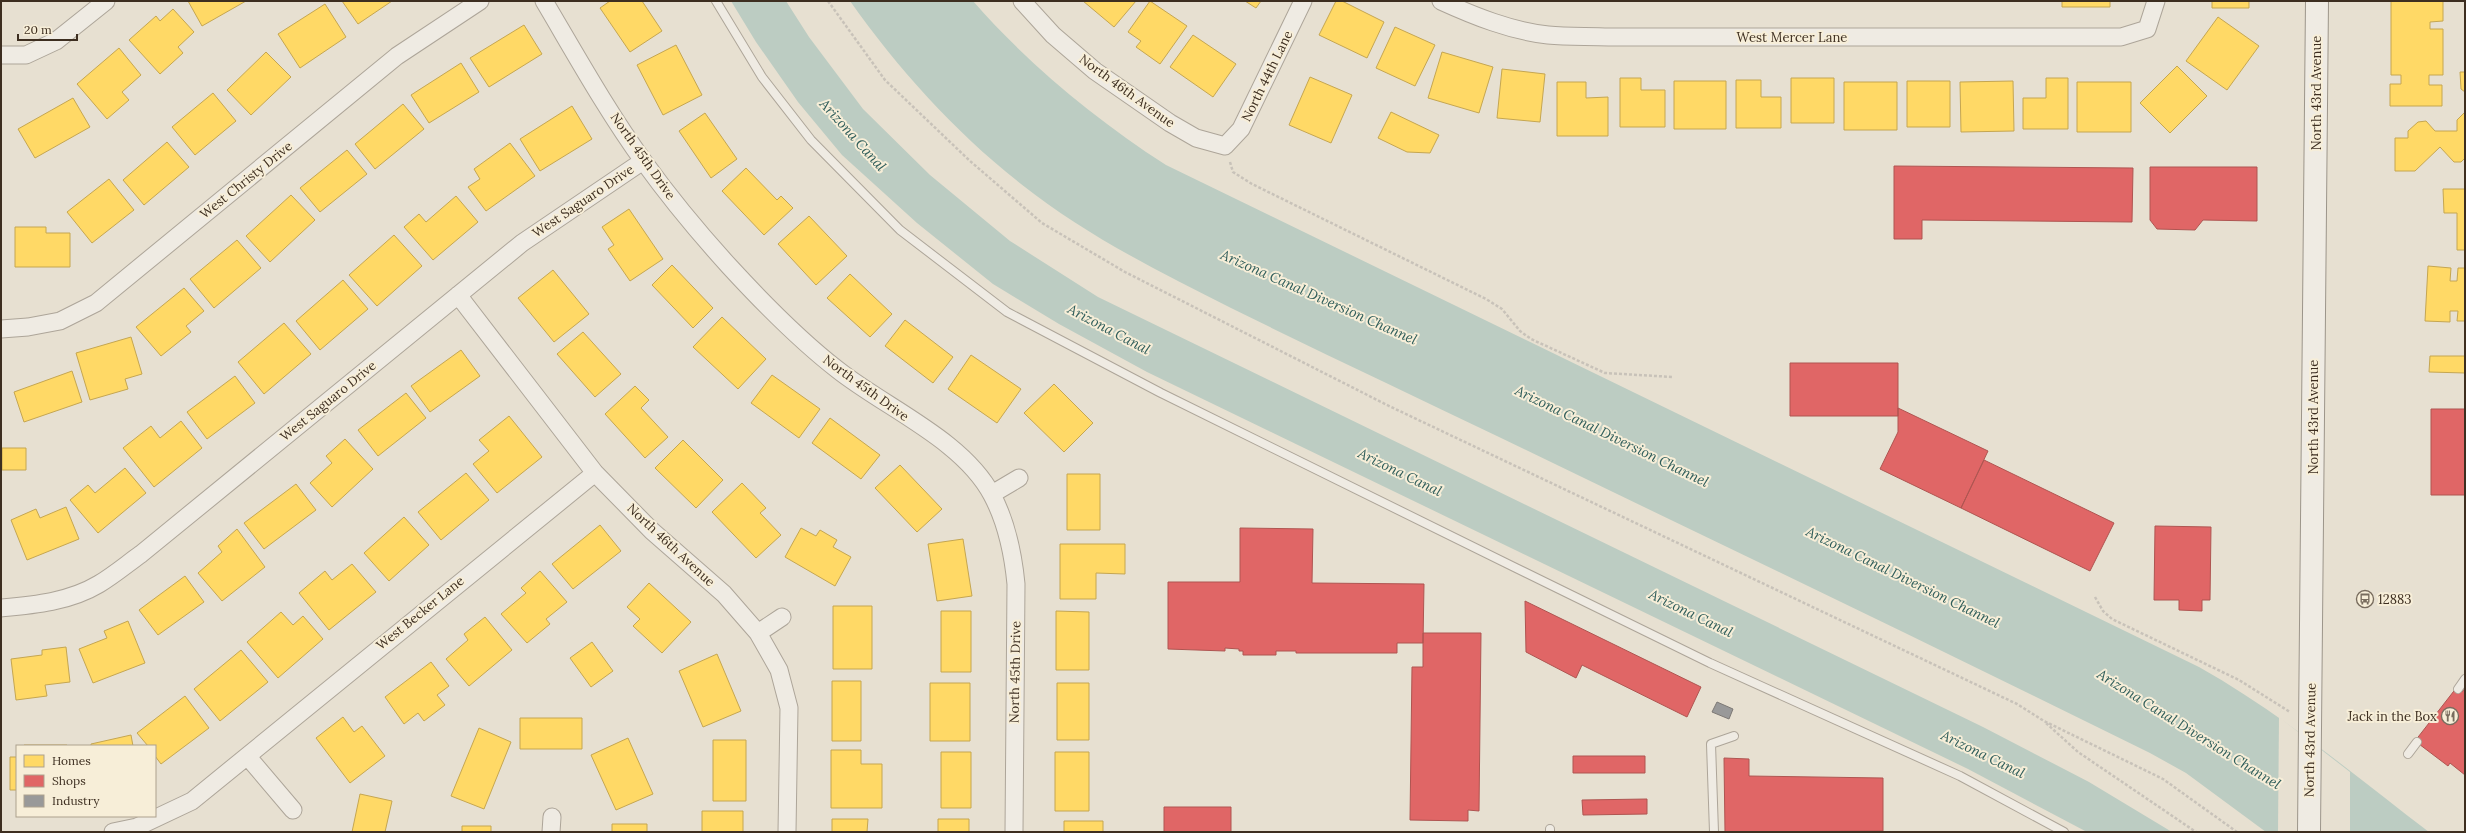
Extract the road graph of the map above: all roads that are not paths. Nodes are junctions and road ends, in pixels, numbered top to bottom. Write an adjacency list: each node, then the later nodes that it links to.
1 (106, 1): 10 (street)
2 (480, 1): 14 (street, West Christy Drive)
3 (544, 1): 12 (street, North 45th Drive)
4 (716, 1): 32 (lane)
5 (1022, 1): 11 (street, North 46th Avenue)
6 (1303, 1): 11 (street, North 44th Lane)
7 (1441, 1): 8 (street, West Mercer Lane)
8 (2156, 1)
9 (2317, 1): 33 (main road, North 43rd Avenue)
10 (1, 55)
11 (1225, 146)
12 (643, 161): 13 (street, West Saguaro Drive); 17 (street, North 45th Drive)
13 (458, 295): 15 (street, North 46th Avenue); 18 (street, West Saguaro Drive)
14 (1, 329)
15 (595, 473): 20 (street, North 46th Avenue); 26 (street, West Becker Lane)
16 (1019, 478): 17 (street)
17 (992, 494): 30 (street, North 45th Drive)
18 (1, 608)
19 (782, 617): 20 (street)
20 (758, 632): 29 (street, North 46th Avenue)
21 (2465, 679): 22 (lane)
22 (2458, 689)
23 (1734, 736): 31 (lane)
24 (2417, 742): 25 (lane)
25 (2408, 754)
26 (248, 757): 27 (street); 28 (street, West Becker Lane)
27 (293, 810)
28 (113, 832)
29 (787, 832)
30 (1014, 832)
31 (1714, 832)
32 (2064, 832)
33 (2309, 832)

